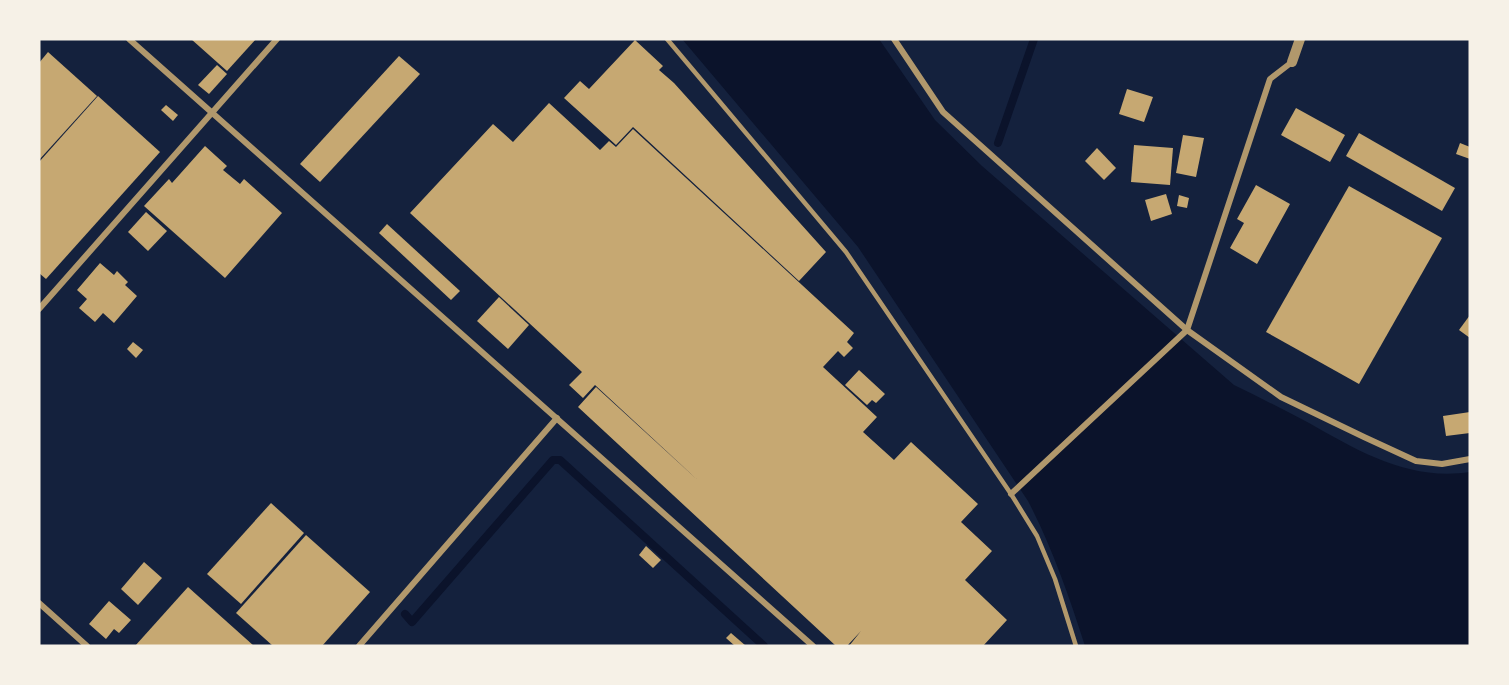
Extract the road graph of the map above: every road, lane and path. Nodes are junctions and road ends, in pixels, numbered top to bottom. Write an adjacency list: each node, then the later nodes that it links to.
1 (129, 39): 7 (street)
2 (277, 39): 7 (street)
3 (667, 39): 12 (lane)
4 (894, 39): 9 (street)
5 (1300, 39): 6 (street)
6 (1292, 62): 9 (street)
7 (212, 114): 8 (street); 10 (street)
8 (39, 309)
9 (1187, 330): 11 (street); 12 (street)
10 (557, 418): 15 (street); 16 (street)
11 (1470, 459)
12 (1011, 494): 17 (lane)
13 (39, 603): 14 (street)
14 (87, 646)
15 (359, 646)
16 (813, 646)
17 (1076, 646)

